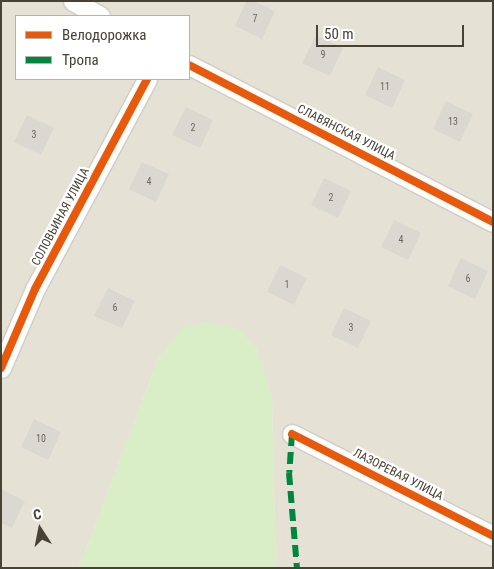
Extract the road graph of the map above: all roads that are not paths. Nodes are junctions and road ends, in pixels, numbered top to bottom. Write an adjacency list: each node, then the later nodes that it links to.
1 (73, 1): 2 (street)
2 (98, 15)
3 (190, 66): 5 (street, СЛАВЯНСКАЯ УЛИЦА)
4 (146, 80): 6 (street, СОЛОВЬИНАЯ УЛИЦА)
5 (493, 222)
6 (1, 368)
7 (292, 434): 8 (street, ЛАЗОРЕВАЯ УЛИЦА)
8 (493, 536)

